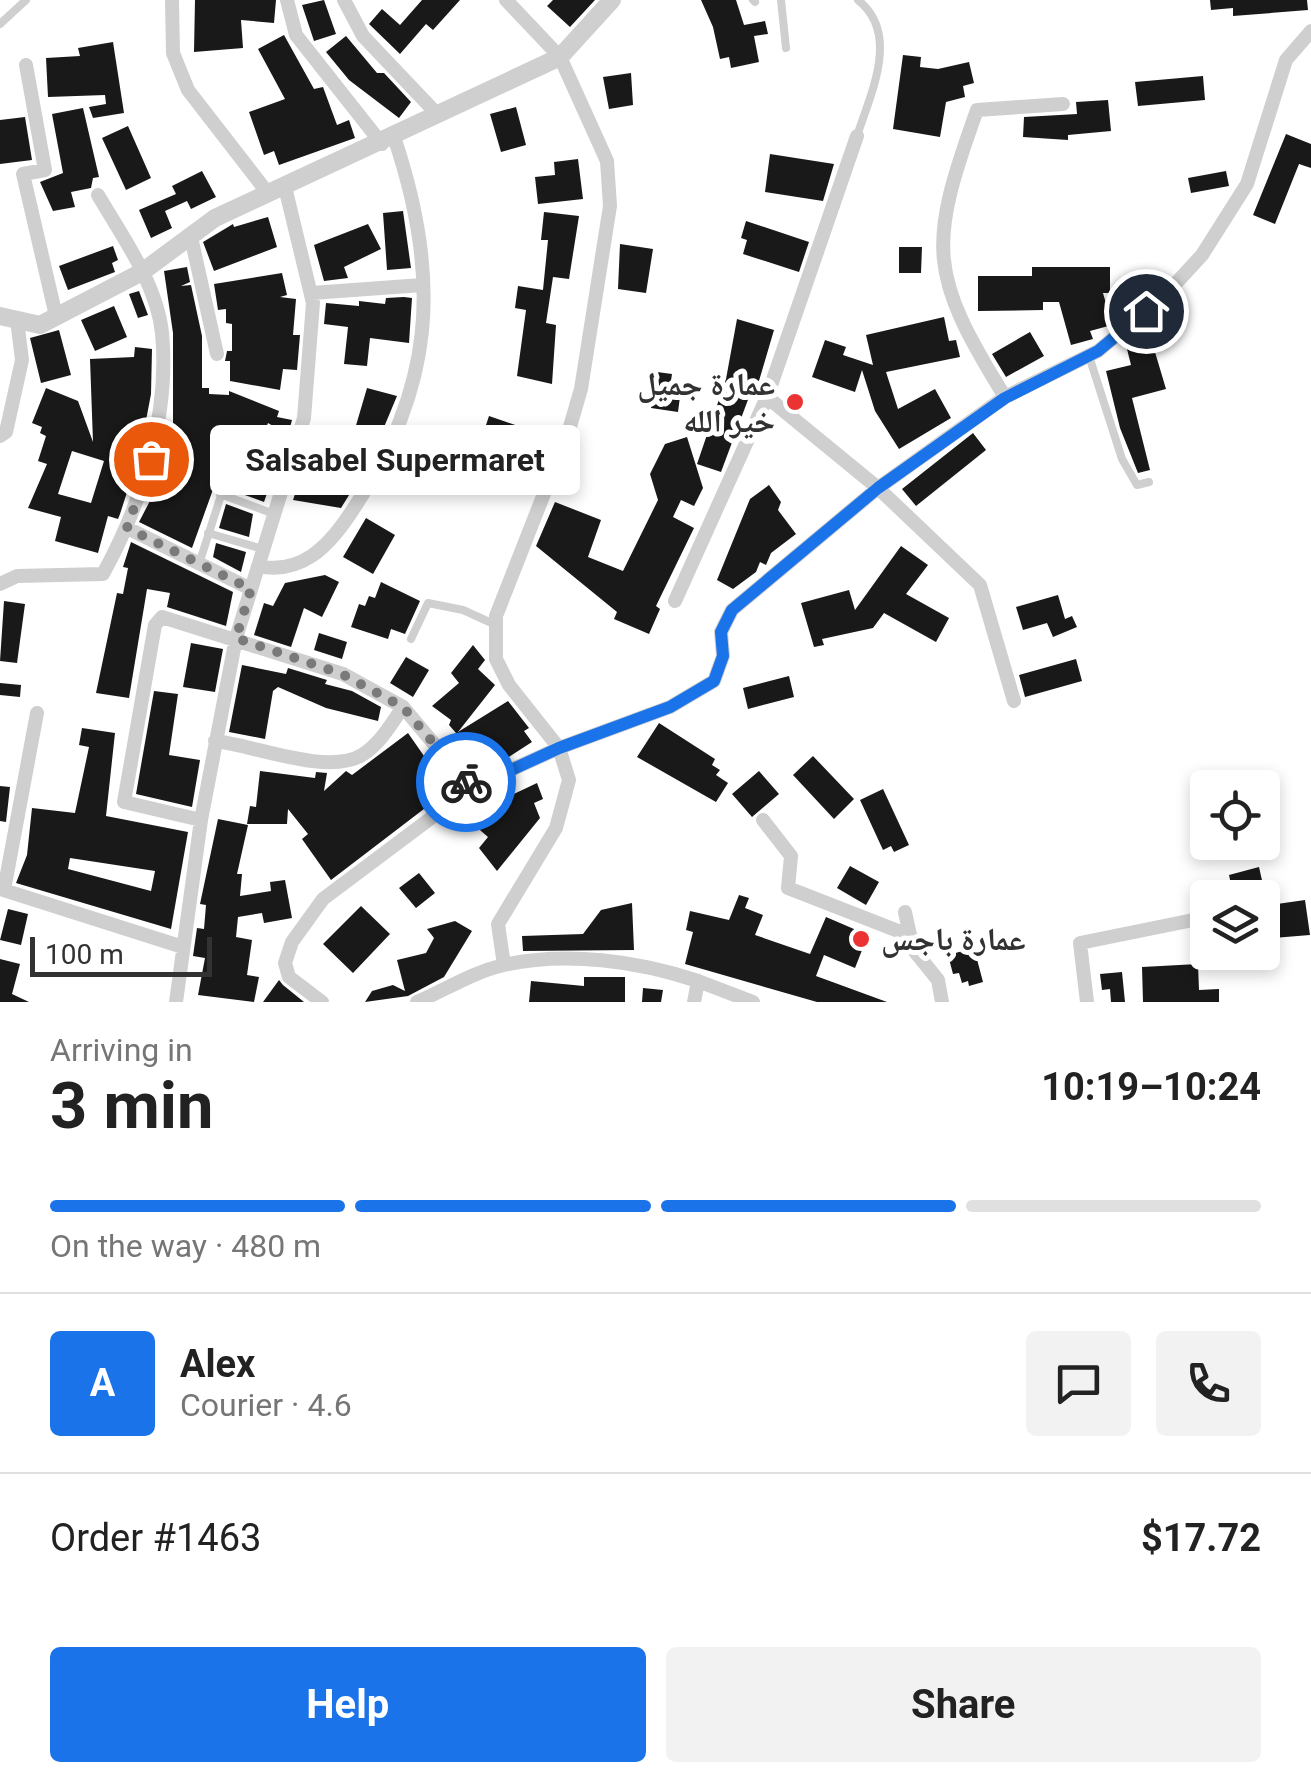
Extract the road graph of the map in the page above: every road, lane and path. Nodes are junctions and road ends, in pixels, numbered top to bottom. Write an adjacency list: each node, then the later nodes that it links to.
1 (26, 0): 9 (lane)
2 (172, 0): 18 (street)
3 (287, 0): 17 (street)
4 (344, 0): 15 (street)
5 (506, 0): 12 (street)
6 (612, 0): 12 (street)
7 (781, 0): 11 (lane)
8 (858, 0): 16 (lane)
9 (0, 24)
10 (1311, 31): 27 (street)
11 (786, 48)
12 (560, 56): 15 (street); 44 (street)
13 (26, 65): 24 (street)
14 (1064, 104): 29 (street)
15 (438, 115): 17 (street)
16 (857, 136): 28 (street)
17 (388, 140): 18 (street); 22 (street)
18 (276, 190): 20 (street); 23 (street)
19 (98, 195): 21 (street)
20 (191, 237): 21 (street); 26 (street)
21 (142, 272): 24 (street); 36 (street)
22 (422, 285): 23 (street); 40 (street)
23 (312, 293): 31 (street)
24 (56, 316): 25 (street)
25 (9, 318): 30 (street)
26 (217, 354)
27 (1089, 356): 29 (street); 32 (lane)
28 (767, 397): 33 (street); 43 (street)
29 (1005, 398): 33 (street)
30 (0, 436)
31 (296, 444): 34 (lane); 35 (street)
32 (1149, 482)
33 (878, 488): 47 (street); 51 (street)
34 (220, 494): 35 (lane); 37 (lane)
35 (274, 514): 38 (street)
36 (127, 528): 39 (street); 41 (street)
37 (208, 533): 38 (lane); 39 (lane)
38 (263, 549): 40 (street)
39 (199, 564): 42 (street)
40 (258, 566): 42 (street)
41 (0, 584)
42 (251, 589): 45 (street)
43 (675, 601)
44 (496, 625): 46 (lane); 51 (street)
45 (236, 638): 48 (street); 50 (street); 53 (street)
46 (411, 639)
47 (1014, 702)
48 (403, 707): 50 (street); 52 (street)
49 (36, 712): 55 (street)
50 (215, 741): 53 (street)
51 (559, 748): 52 (street); 60 (street)
52 (472, 788): 63 (street)
53 (201, 820): 59 (street)
54 (763, 820): 58 (street)
55 (2, 890): 59 (street)
56 (905, 912): 58 (street)
57 (1190, 921): 68 (street)
58 (911, 936): 67 (street)
59 (183, 947): 62 (street)
60 (504, 965): 61 (street); 64 (street)
61 (698, 981): 65 (street); 66 (street)
62 (176, 1002)
63 (322, 1002)
64 (416, 1002)
65 (694, 1002)
66 (753, 1002)
67 (942, 1002)
68 (1087, 1002)

